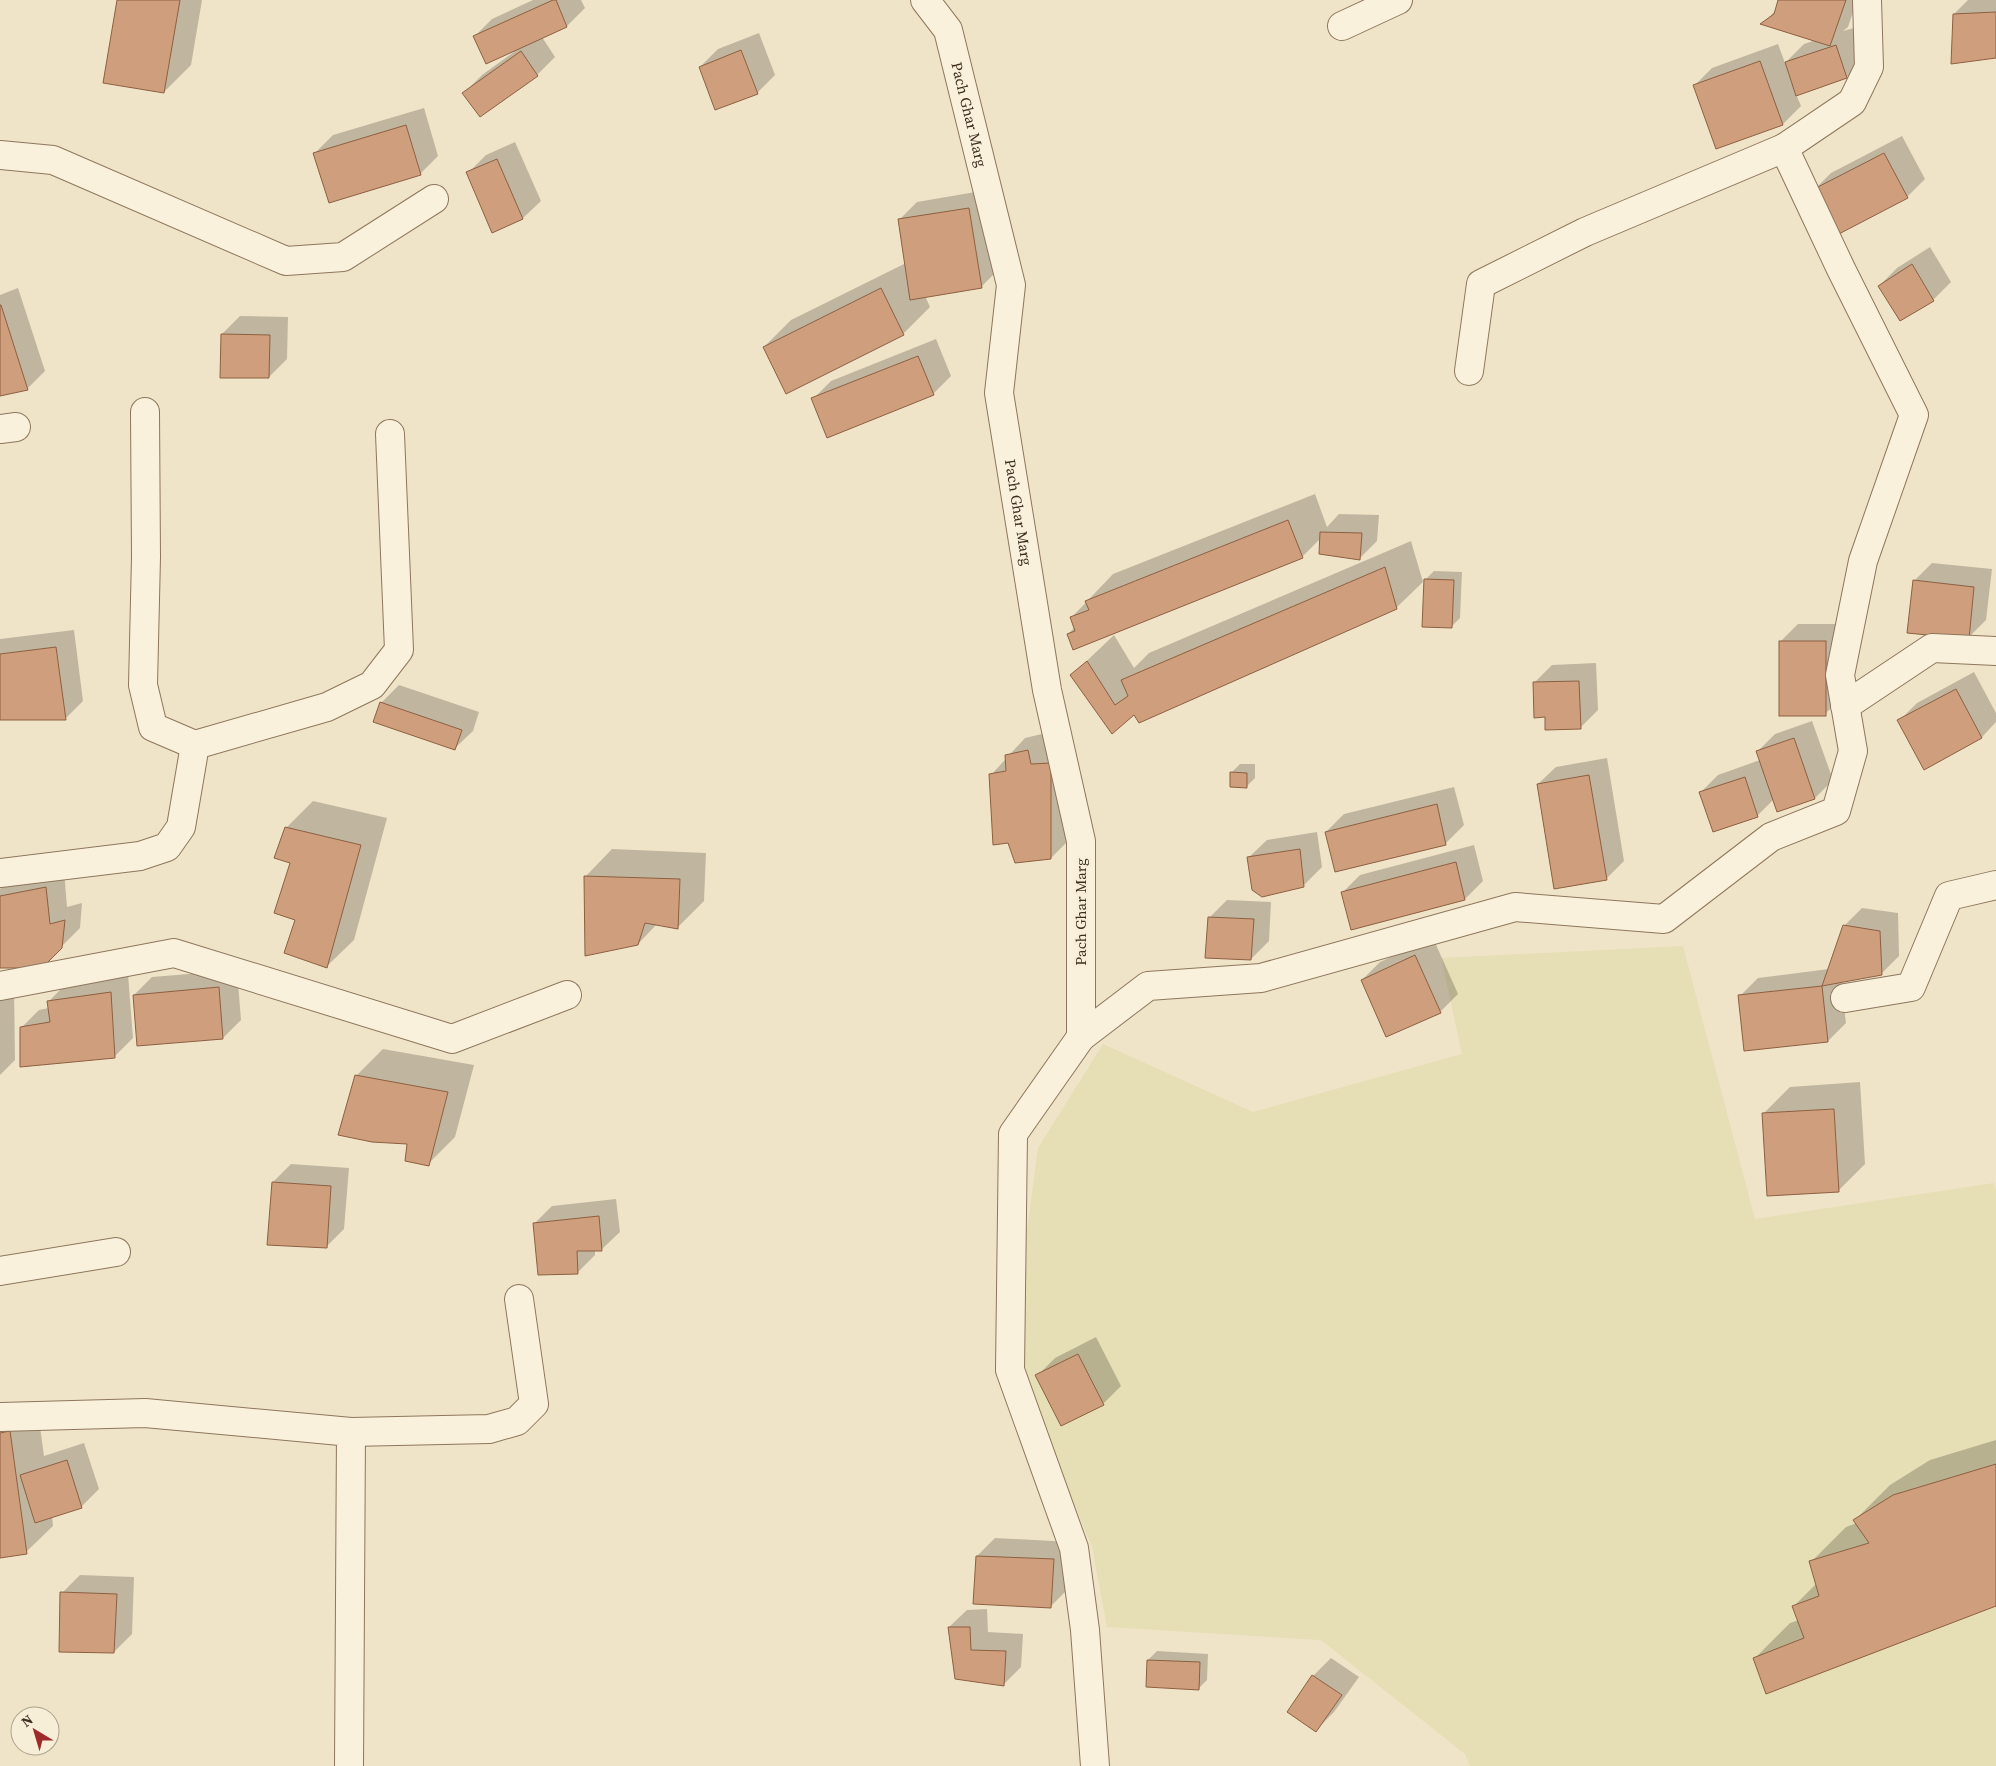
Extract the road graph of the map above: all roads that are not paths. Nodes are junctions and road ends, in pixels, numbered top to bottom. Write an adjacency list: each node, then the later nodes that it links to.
1 (925, 0): 19 (street, Pach Ghar Marg)
2 (1398, 0): 4 (street)
3 (1867, 0): 5 (street)
4 (1342, 26)
5 (1784, 148): 8 (street); 12 (street)
6 (0, 155): 7 (street)
7 (434, 199)
8 (1469, 372)
9 (145, 412): 13 (street)
10 (390, 434): 13 (street)
11 (1996, 652): 12 (street)
12 (1846, 706): 19 (street)
13 (195, 746): 14 (street)
14 (0, 873)
15 (1996, 885): 18 (street)
16 (0, 986): 17 (street)
17 (567, 995)
18 (1845, 998)
19 (1080, 1037): 26 (street)
20 (116, 1252): 21 (street)
21 (0, 1271)
22 (519, 1298): 24 (street)
23 (0, 1417): 24 (street)
24 (351, 1432): 25 (street)
25 (349, 1766)
26 (1095, 1766)

